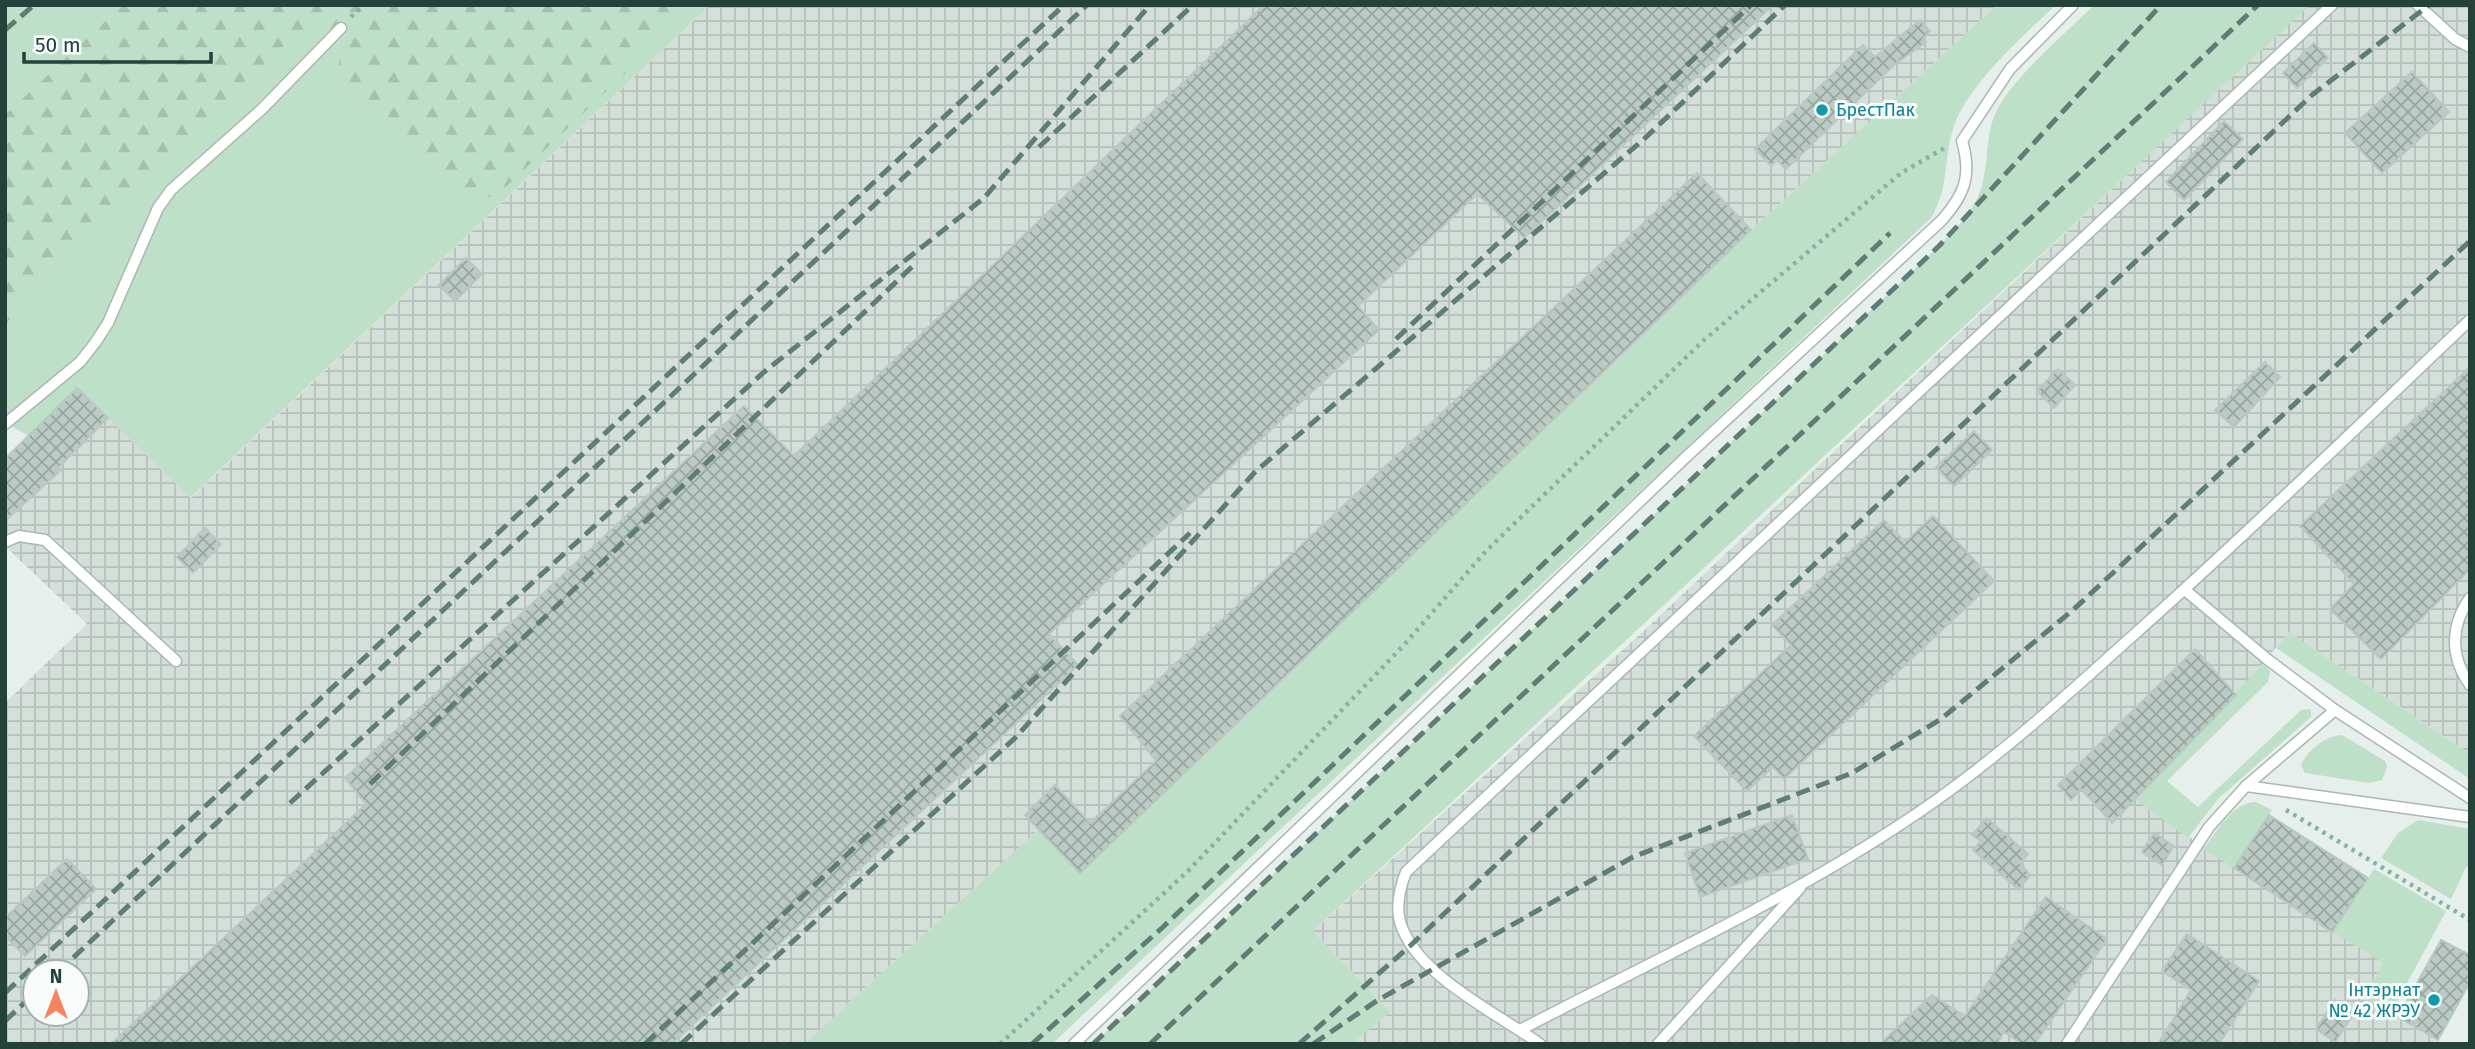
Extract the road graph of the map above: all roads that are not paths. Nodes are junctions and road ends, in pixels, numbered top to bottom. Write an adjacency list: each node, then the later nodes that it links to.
1 (2073, 5): 19 (lane)
2 (2332, 5): 18 (lane)
3 (2418, 5): 5 (lane)
4 (341, 28): 7 (lane)
5 (2470, 47)
6 (2470, 320): 9 (lane)
7 (5, 424)
8 (5, 542): 11 (lane)
9 (2185, 590): 13 (lane); 17 (lane)
10 (2470, 598): 12 (lane)
11 (176, 661)
12 (2470, 685)
13 (2335, 710): 14 (lane); 15 (lane)
14 (2246, 786): 16 (lane); 22 (lane)
15 (2470, 798)
16 (2470, 817)
17 (1806, 883): 18 (lane); 21 (lane)
18 (1520, 1030): 20 (lane)
19 (1074, 1044)
20 (1540, 1044)
21 (1658, 1044)
22 (2067, 1044)

